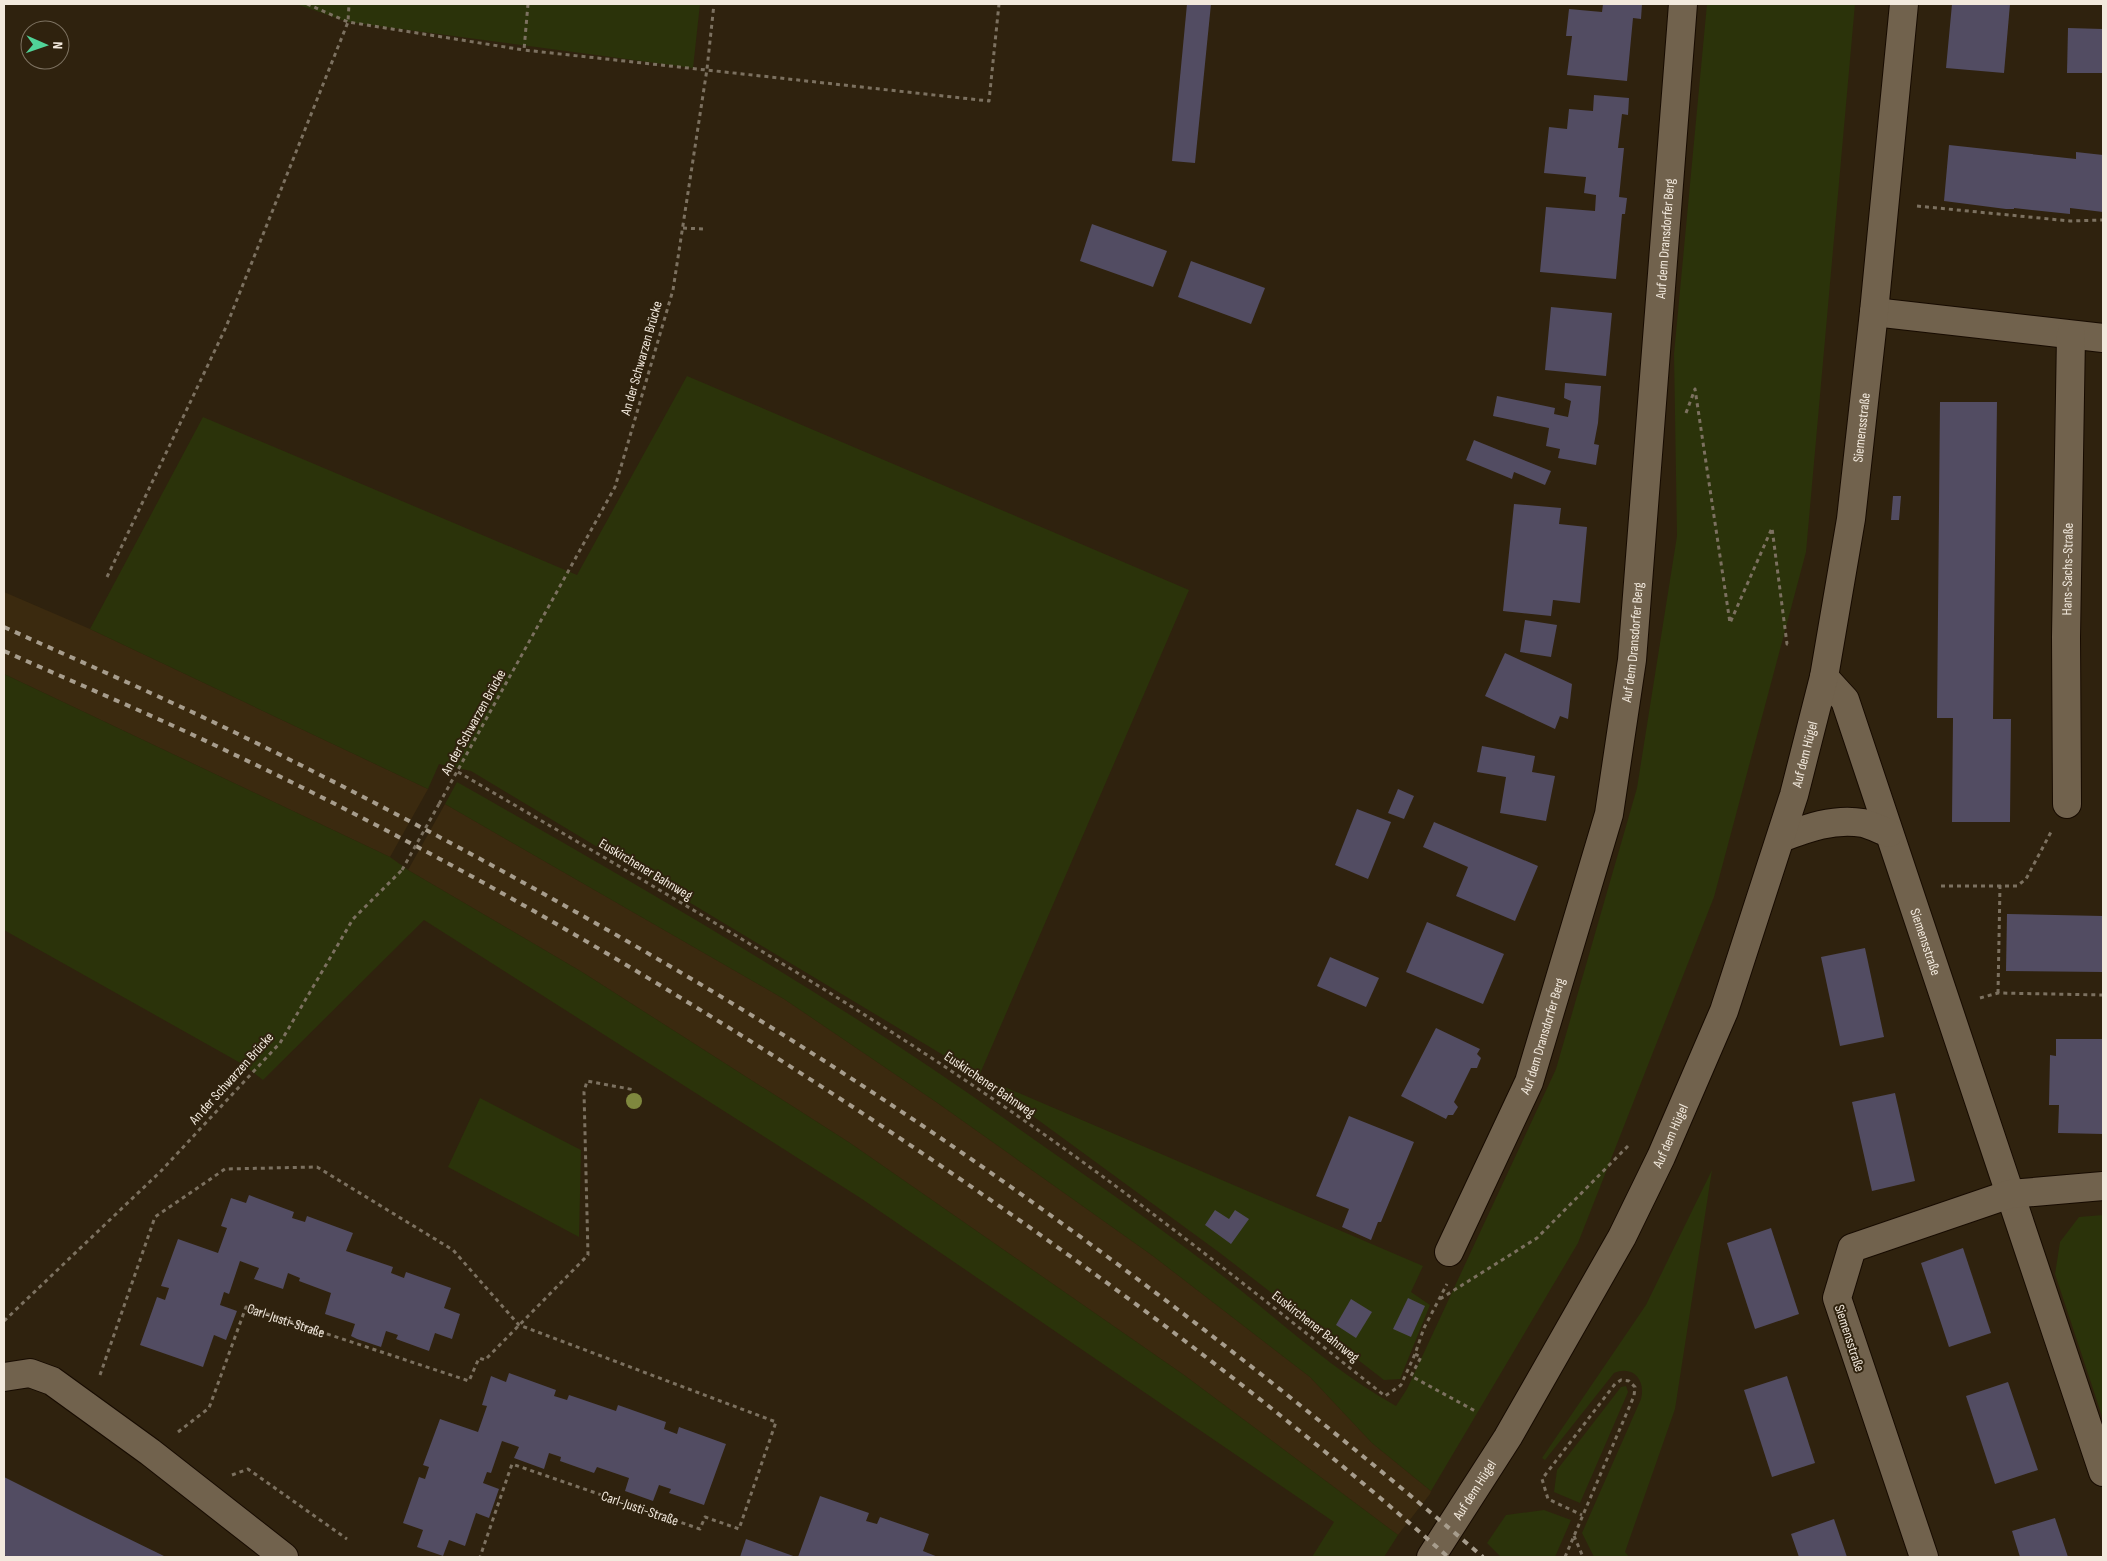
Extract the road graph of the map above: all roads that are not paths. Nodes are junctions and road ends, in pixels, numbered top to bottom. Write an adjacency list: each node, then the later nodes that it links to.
1 (1683, 4): 12 (street, Auf dem Dransdorfer Berg)
2 (1904, 4): 3 (street, Siemensstraße)
3 (1874, 312): 4 (street); 6 (street, Siemensstraße)
4 (2071, 335): 5 (street); 7 (street, Hans-Sachs-Straße)
5 (2103, 338)
6 (1824, 677): 8 (street, Siemensstraße); 9 (street, Auf dem Hügel)
7 (2067, 804)
8 (1889, 833): 9 (street); 11 (street, Siemensstraße)
9 (1781, 838): 16 (street, Auf dem Hügel)
10 (2103, 1186): 11 (street)
11 (2010, 1194): 14 (street, Siemensstraße); 17 (street, Siemensstraße)
12 (1449, 1252)
13 (4, 1377): 15 (street)
14 (2103, 1472)
15 (284, 1557)
16 (1431, 1557)
17 (1924, 1557)

